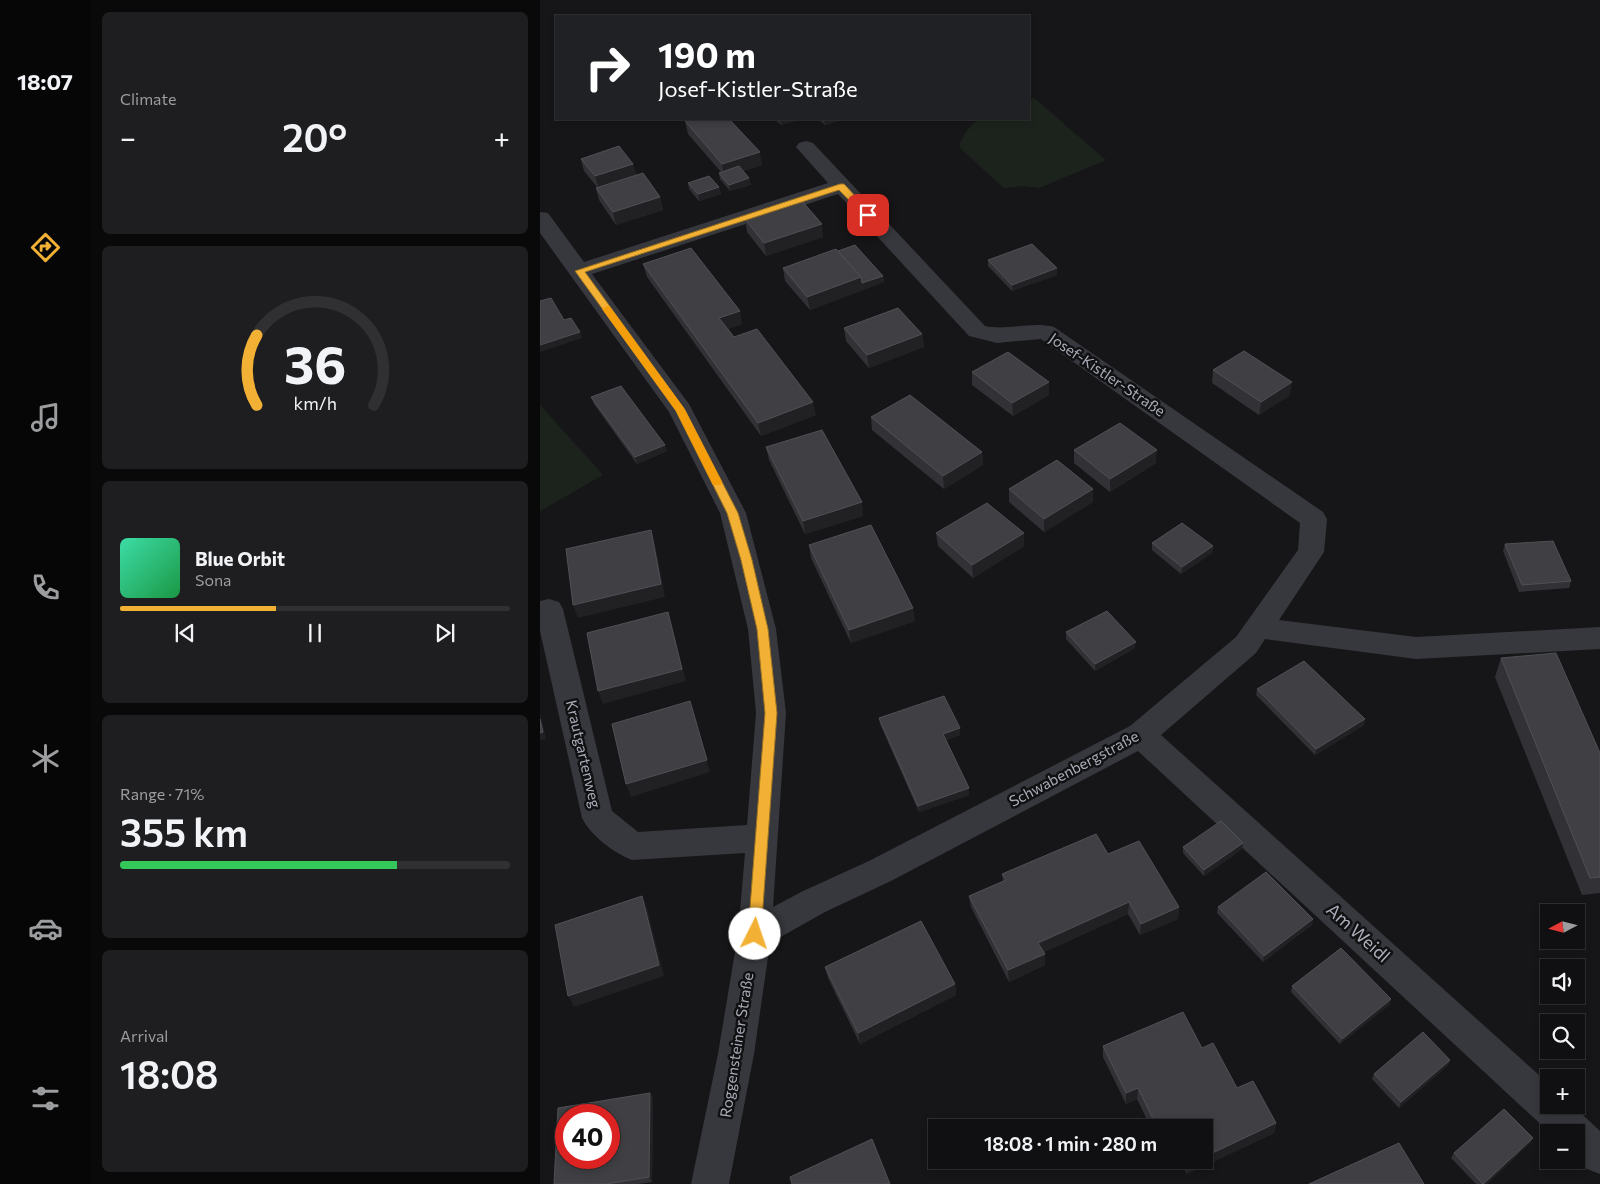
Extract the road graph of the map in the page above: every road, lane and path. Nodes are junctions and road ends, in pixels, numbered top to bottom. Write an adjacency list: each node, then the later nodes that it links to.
1 (806, 147): 2 (street, Josef-Kistler-Straße)
2 (840, 186): 4 (street); 5 (street, Josef-Kistler-Straße)
3 (540, 218): 4 (street, Roggensteiner Straße)
4 (579, 271): 10 (street, Roggensteiner Straße)
5 (1314, 519): 7 (street, Schwabenbergstraße)
6 (549, 609): 10 (street, Krautgartenweg)
7 (1260, 628): 8 (street); 9 (street, Schwabenbergstraße)
8 (1600, 638)
9 (1140, 735): 11 (street, Schwabenbergstraße); 12 (street, Am Weidl)
10 (761, 838): 11 (street, Roggensteiner Straße)
11 (755, 934): 15 (street, Roggensteiner Straße)
12 (1566, 1124)
13 (1585, 1142): 14 (street, Am Weidl)
14 (1600, 1156)
15 (710, 1184)

